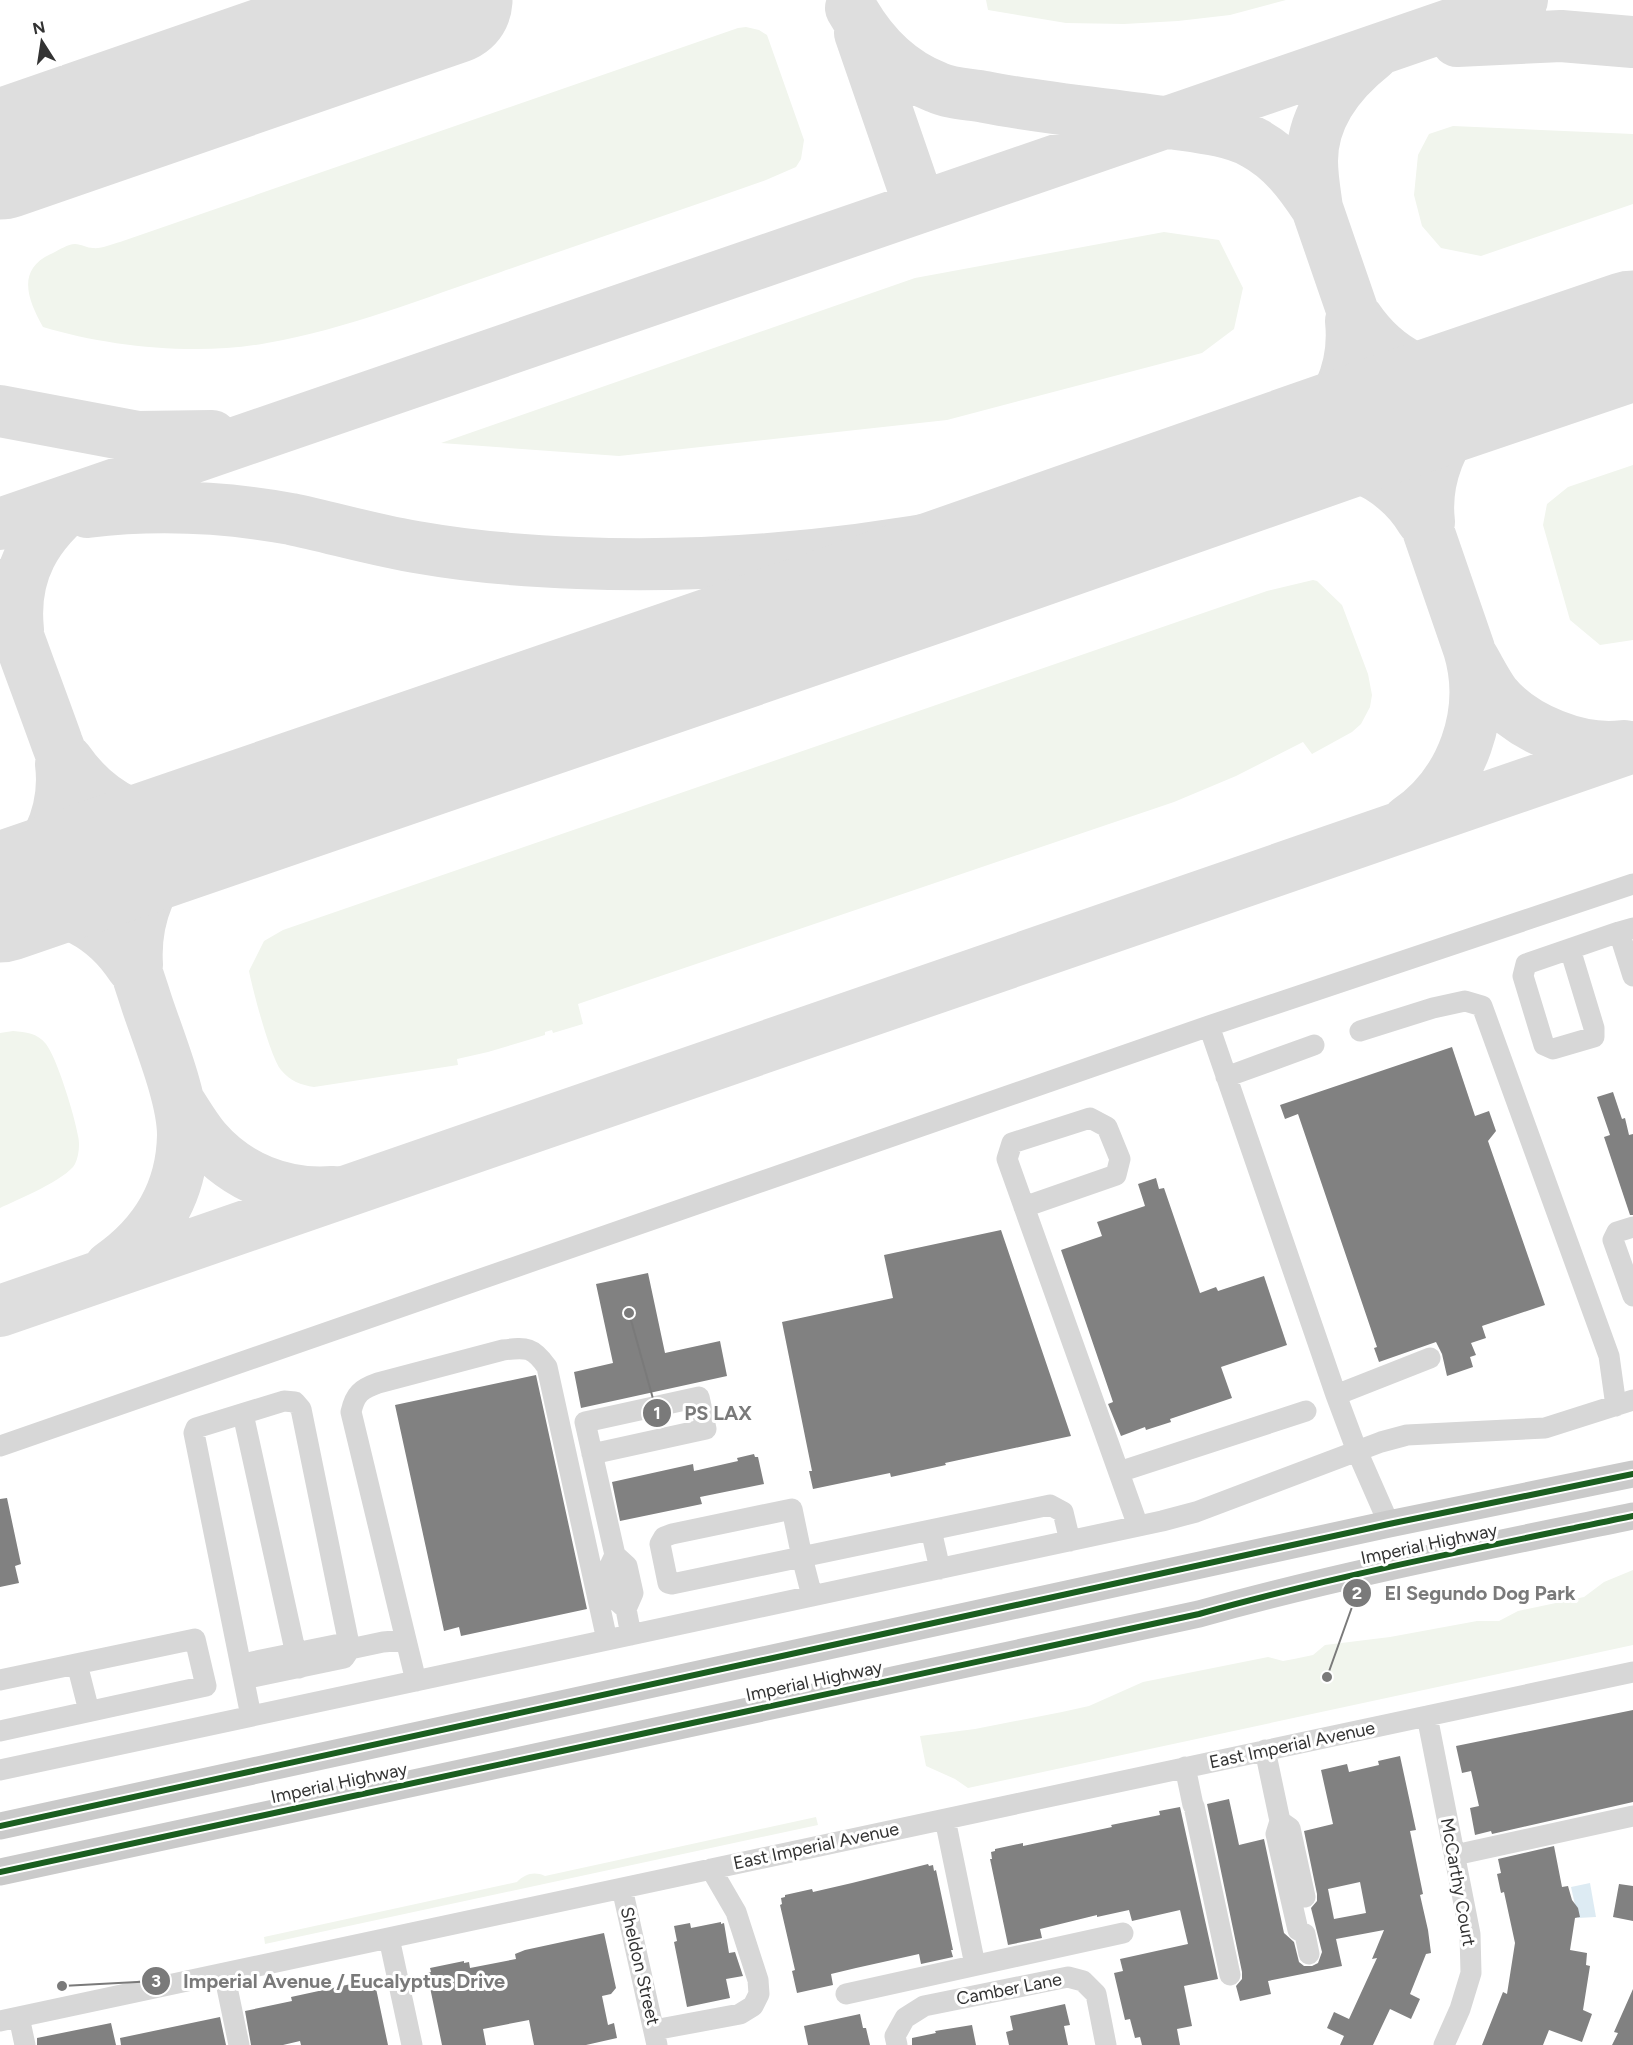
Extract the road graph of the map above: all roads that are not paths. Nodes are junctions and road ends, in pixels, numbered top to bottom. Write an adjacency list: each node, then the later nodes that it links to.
1 (1633, 884): 5 (street)
2 (1626, 930): 3 (street); 4 (street)
3 (1570, 949): 3 (street)
4 (1633, 976)
5 (1209, 1026): 8 (street); 17 (street)
6 (1360, 1031): 14 (street)
7 (1314, 1045): 8 (street)
8 (1226, 1077): 13 (street)
9 (1024, 1207): 9 (street); 20 (street)
10 (1633, 1227): 11 (street)
11 (1633, 1296)
12 (1431, 1358): 13 (street)
13 (1336, 1395): 18 (street)
14 (1625, 1403): 18 (street)
15 (1306, 1411): 20 (street)
16 (243, 1414): 34 (street); 35 (street); 37 (street)
17 (0, 1446)
18 (1357, 1451): 23 (street); 24 (street)
19 (592, 1454): 19 (street); 31 (street)
20 (1119, 1472): 24 (street)
21 (1633, 1474): 23 (main road, Imperial Highway)
22 (1633, 1516): 28 (main road, Imperial Highway)
23 (1389, 1524): 28 (main road); 50 (main road, Imperial Highway)
24 (1138, 1526): 26 (street)
25 (931, 1530): 26 (street); 27 (street); 29 (street)
26 (1070, 1541): 29 (street)
27 (802, 1557): 27 (street); 30 (street)
28 (1398, 1565): 53 (main road, Imperial Highway)
29 (940, 1569): 30 (street)
30 (812, 1596): 31 (street)
31 (631, 1635): 33 (street)
32 (406, 1640): 33 (street); 34 (street); 40 (street)
33 (607, 1640): 40 (street)
34 (350, 1649): 35 (street)
35 (298, 1660): 37 (street)
36 (77, 1664): 39 (street); 41 (street); 41 (street)
37 (242, 1672): 42 (street)
38 (1633, 1672): 43 (street, East Imperial Avenue)
39 (0, 1680)
40 (416, 1681): 42 (street)
41 (89, 1711): 44 (street)
42 (251, 1716): 47 (street)
43 (1426, 1716): 45 (street, East Imperial Avenue); 51 (street, McCarthy Court)
44 (0, 1731)
45 (1265, 1750): 46 (street, East Imperial Avenue); 57 (street)
46 (1185, 1767): 49 (street, East Imperial Avenue); 60 (street)
47 (0, 1770)
48 (1633, 1816): 51 (street)
49 (945, 1819): 52 (street, East Imperial Avenue); 58 (street)
50 (0, 1826)
51 (1455, 1855): 69 (street, McCarthy Court)
52 (711, 1869): 54 (street, East Imperial Avenue); 63 (street)
53 (0, 1872)
54 (622, 1888): 56 (street, East Imperial Avenue); 63 (street, Sheldon Street)
55 (1123, 1933): 58 (street)
56 (389, 1938): 59 (street, East Imperial Avenue); 66 (street)
57 (1307, 1944)
58 (975, 1965): 61 (street)
59 (224, 1973): 62 (street, East Imperial Avenue); 65 (street)
60 (1230, 1975)
61 (846, 1994)
62 (10, 2019): 64 (street)
63 (656, 2037)
64 (25, 2045)
65 (239, 2045)
66 (412, 2045)
67 (897, 2045): 68 (street, Camber Lane)
68 (1106, 2045)
69 (1444, 2045)

